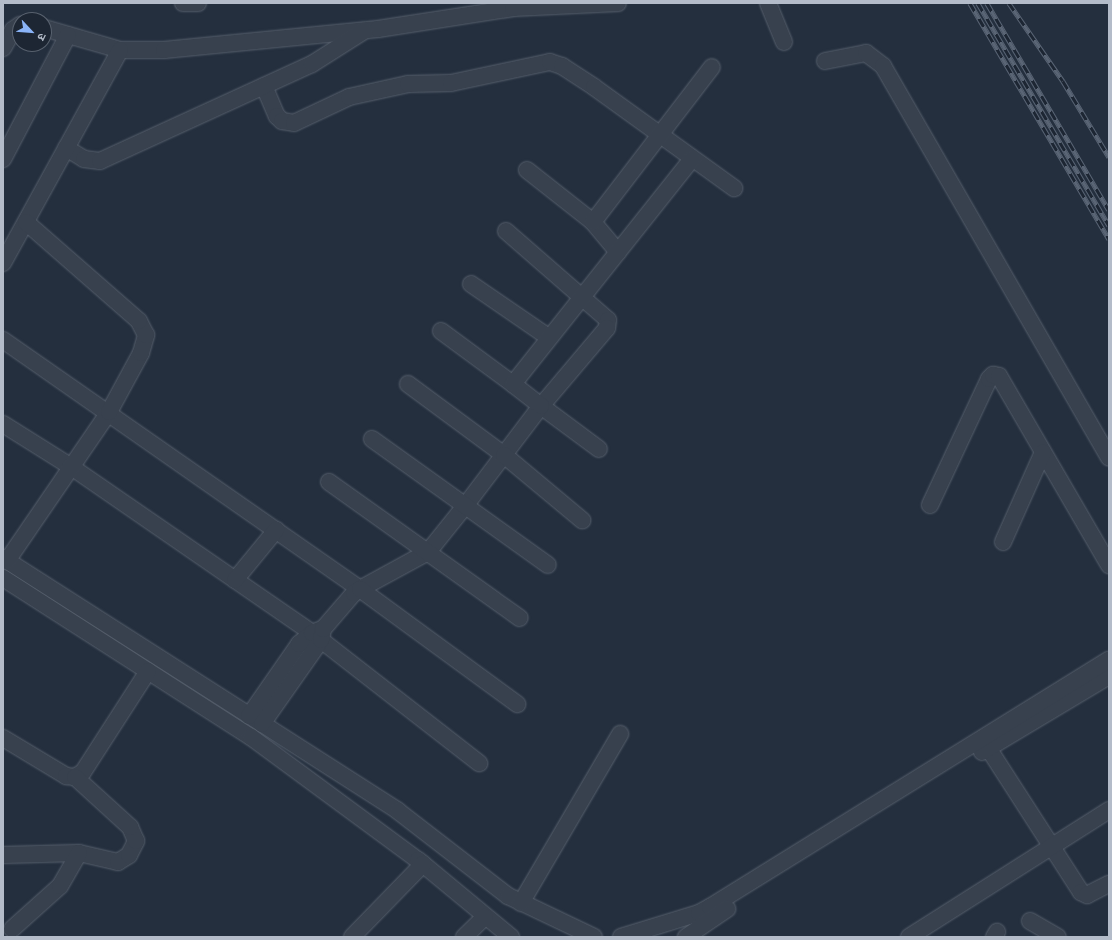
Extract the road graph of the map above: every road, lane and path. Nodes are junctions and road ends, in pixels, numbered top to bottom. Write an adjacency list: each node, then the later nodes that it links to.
1 (183, 3): 2 (street)
2 (198, 3)
3 (618, 3): 6 (street)
4 (768, 3): 9 (street)
5 (52, 30): 8 (street)
6 (365, 30): 11 (street); 14 (street)
7 (12, 32): 10 (street)
8 (68, 35): 11 (street); 17 (street)
9 (784, 42)
10 (3, 48)
11 (120, 50): 16 (street)
12 (825, 61): 40 (street)
13 (712, 67): 15 (street)
14 (264, 86): 15 (street); 16 (street)
15 (660, 134): 18 (street); 22 (street)
16 (66, 148): 21 (street)
17 (3, 159)
18 (692, 159): 20 (street); 24 (street)
19 (527, 170): 22 (street)
20 (734, 188)
21 (26, 222): 25 (street); 34 (street)
22 (593, 222): 24 (street)
23 (506, 232): 27 (street)
24 (618, 252): 27 (street)
25 (3, 263)
26 (471, 284): 29 (street)
27 (583, 297): 29 (street); 33 (street)
28 (441, 331): 32 (street)
29 (548, 337): 32 (street)
30 (3, 340): 34 (street)
31 (408, 384): 39 (street)
32 (513, 384): 33 (street)
33 (541, 406): 37 (street); 39 (street)
34 (109, 412): 41 (street); 46 (street)
35 (3, 424): 41 (street)
36 (372, 439): 43 (street)
37 (599, 448)
38 (1043, 452): 44 (street); 47 (street); 51 (street)
39 (504, 455): 43 (street); 45 (street)
40 (1109, 458)
41 (70, 466): 49 (street); 53 (street)
42 (329, 482): 48 (street)
43 (465, 506): 48 (street); 50 (street)
44 (930, 506)
45 (582, 520)
46 (276, 530): 53 (street); 54 (street)
47 (1003, 542)
48 (428, 552): 54 (street); 55 (street)
49 (5, 559): 61 (street)
50 (548, 565)
51 (1109, 565)
52 (3, 578): 58 (street)
53 (235, 580): 56 (street)
54 (360, 589): 56 (street); 60 (street)
55 (520, 618)
56 (319, 634): 61 (street); 65 (street)
57 (1109, 660): 64 (street)
58 (148, 671): 66 (street); 71 (street)
59 (1109, 676): 64 (street)
60 (517, 704)
61 (256, 720): 73 (street)
62 (620, 734): 73 (street)
63 (3, 738): 66 (street)
64 (985, 743): 68 (street); 82 (street); 83 (street)
65 (479, 763)
66 (75, 777): 69 (street)
67 (1109, 810): 68 (street)
68 (1050, 847): 72 (street); 84 (street)
69 (79, 853): 70 (street); 76 (street)
70 (3, 855)
71 (423, 864): 74 (street); 77 (street)
72 (1109, 884)
73 (521, 903): 80 (street)
74 (485, 917): 78 (street); 79 (street)
75 (1030, 921): 85 (street)
76 (12, 929)
77 (352, 937)
78 (464, 937)
79 (511, 937)
80 (594, 937): 81 (street)
81 (600, 937)
82 (621, 937)
83 (686, 937)
84 (909, 937)
85 (1058, 937)

